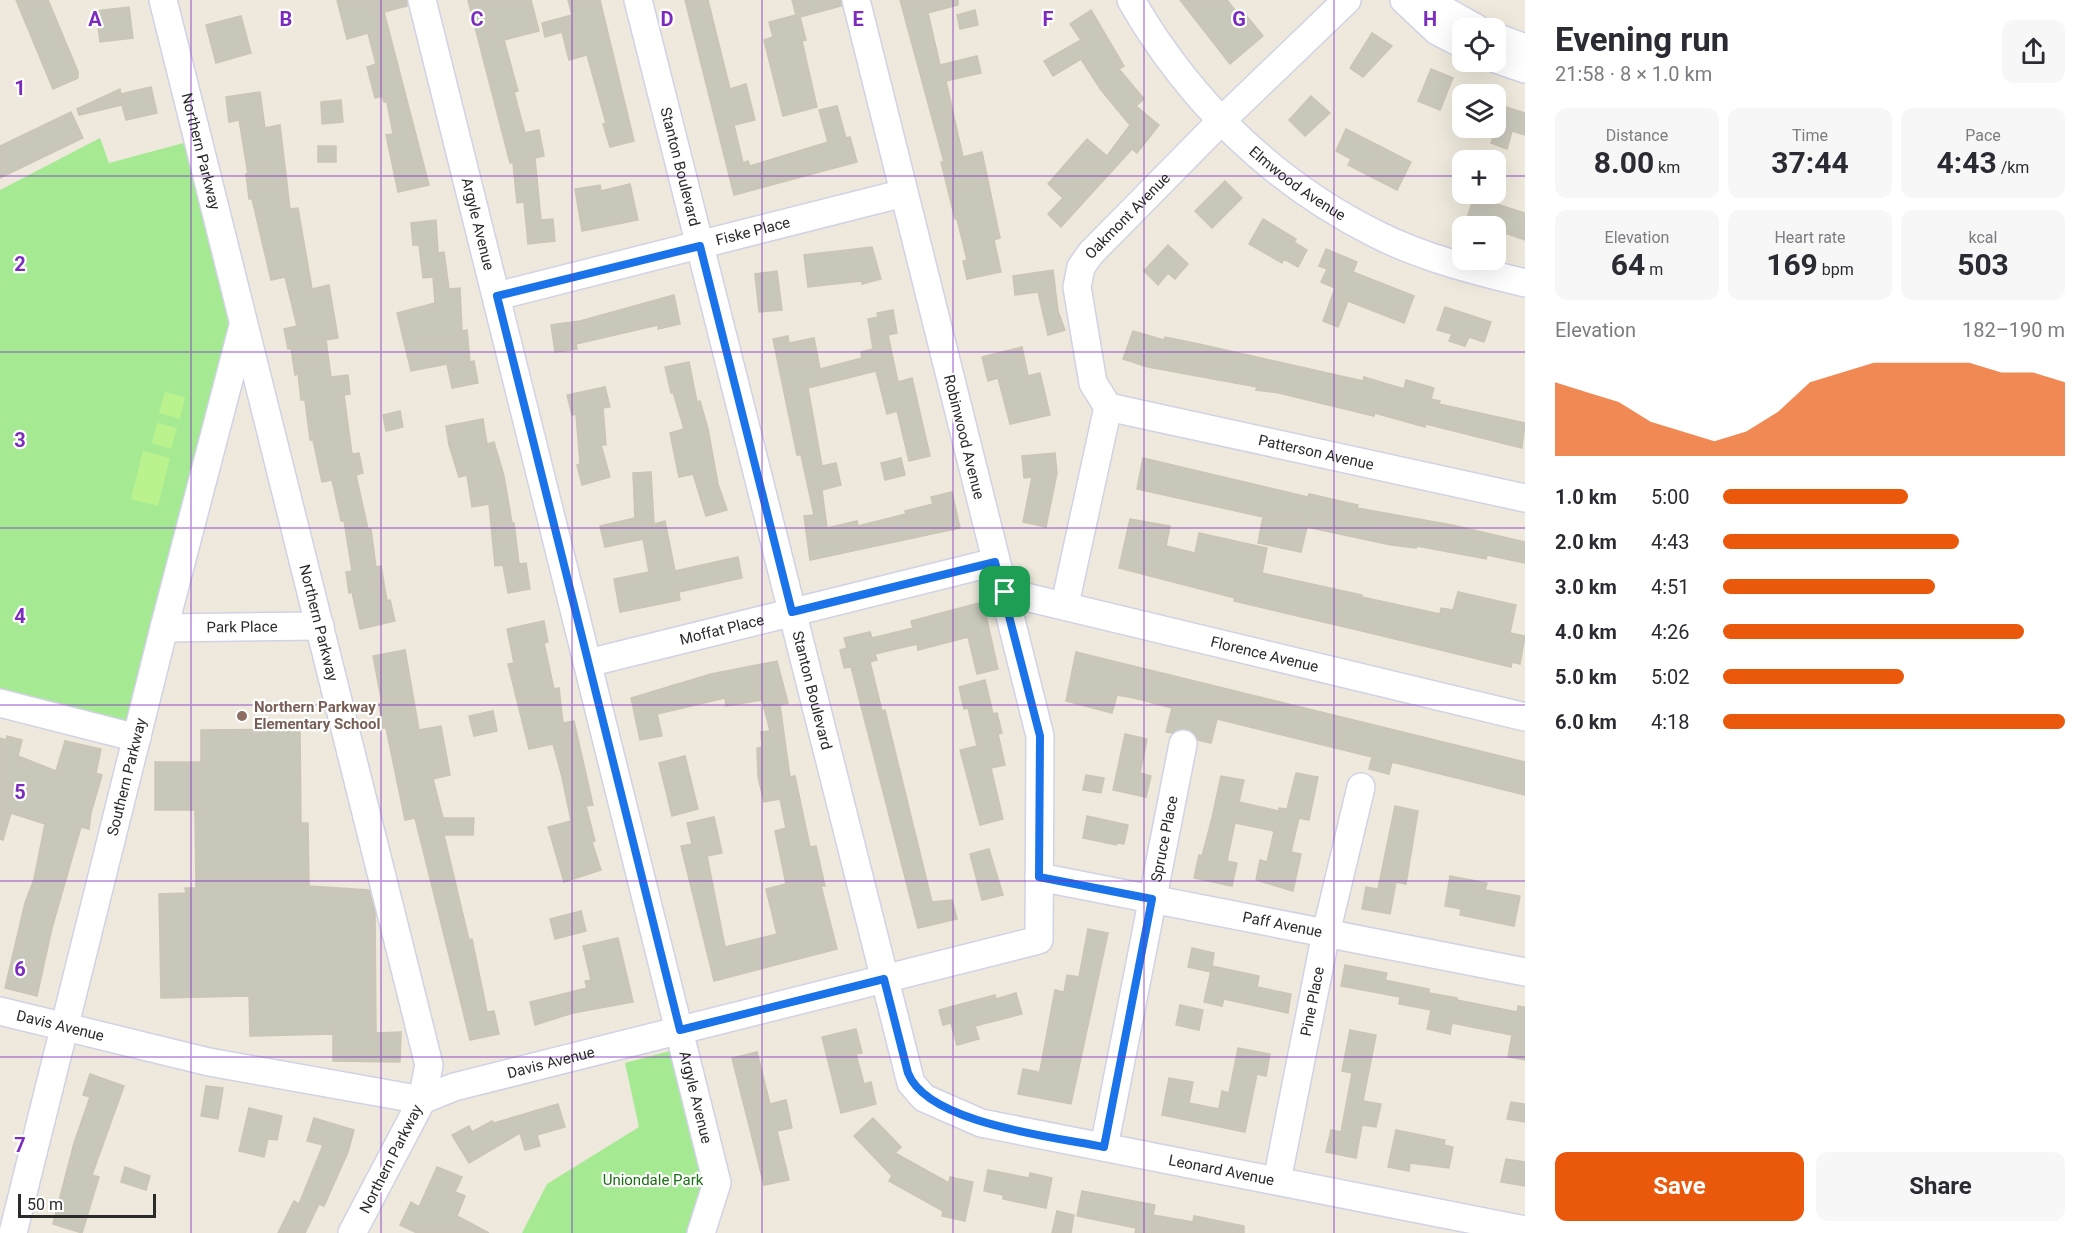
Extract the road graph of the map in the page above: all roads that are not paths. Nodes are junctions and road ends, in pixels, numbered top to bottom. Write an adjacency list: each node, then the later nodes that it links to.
1 (163, 0): 20 (street, Northern Parkway)
2 (422, 0): 19 (street, Argyle Avenue)
3 (638, 0): 17 (street, Stanton Boulevard)
4 (856, 0): 16 (street, Robinwood Avenue)
5 (1131, 0): 15 (street, Elmwood Avenue)
6 (1347, 0): 15 (street, Oakmont Avenue)
7 (1404, 0): 10 (street)
8 (1426, 0): 9 (street)
9 (1458, 18)
10 (1452, 39)
11 (1506, 41): 12 (street)
12 (1525, 48)
13 (1506, 62): 14 (street)
14 (1525, 69)
15 (1220, 122): 18 (street, Elmwood Avenue); 21 (street, Oakmont Avenue)
16 (904, 193): 17 (street, Fiske Place); 23 (street, Robinwood Avenue)
17 (700, 246): 19 (street, Fiske Place); 26 (street, Stanton Boulevard)
18 (1525, 284)
19 (497, 296): 29 (street, Argyle Avenue)
20 (244, 322): 27 (street, Northern Parkway); 28 (street, Southern Parkway)
21 (1107, 407): 22 (street, Patterson Avenue); 25 (street)
22 (1525, 498)
23 (995, 562): 24 (street, Robinwood Avenue); 26 (street, Moffat Place)
24 (1005, 592): 25 (street, Florence Avenue); 35 (street, Robinwood Avenue)
25 (1065, 604): 31 (street, Florence Avenue)
26 (792, 612): 29 (street, Moffat Place); 39 (street, Stanton Boulevard)
27 (320, 626): 28 (street, Park Place); 44 (street, Northern Parkway)
28 (164, 628): 32 (street, Southern Parkway)
29 (588, 663): 42 (street, Argyle Avenue)
30 (0, 703): 32 (street)
31 (1525, 717)
32 (137, 738): 41 (street, Southern Parkway)
33 (1184, 744): 36 (street, Spruce Place)
34 (1362, 787): 37 (street, Pine Place)
35 (1039, 877): 36 (street, Paff Avenue); 39 (street, Davis Avenue)
36 (1152, 899): 37 (street, Paff Avenue); 45 (street, Spruce Place)
37 (1326, 933): 38 (street, Paff Avenue); 46 (street, Pine Place)
38 (1525, 972)
39 (884, 979): 42 (street, Davis Avenue); 43 (street, Stanton Boulevard)
40 (0, 1011): 41 (street, Davis Avenue)
41 (66, 1027): 44 (street, Davis Avenue); 49 (street, Southern Parkway)
42 (680, 1030): 44 (street, Davis Avenue); 47 (street, Argyle Avenue)
43 (924, 1098): 45 (street, Leonard Avenue)
44 (422, 1100): 50 (street, Northern Parkway)
45 (1104, 1147): 46 (street, Leonard Avenue)
46 (1277, 1181): 48 (street, Leonard Avenue)
47 (704, 1225)
48 (1525, 1230)
49 (14, 1233)
50 (352, 1233)

